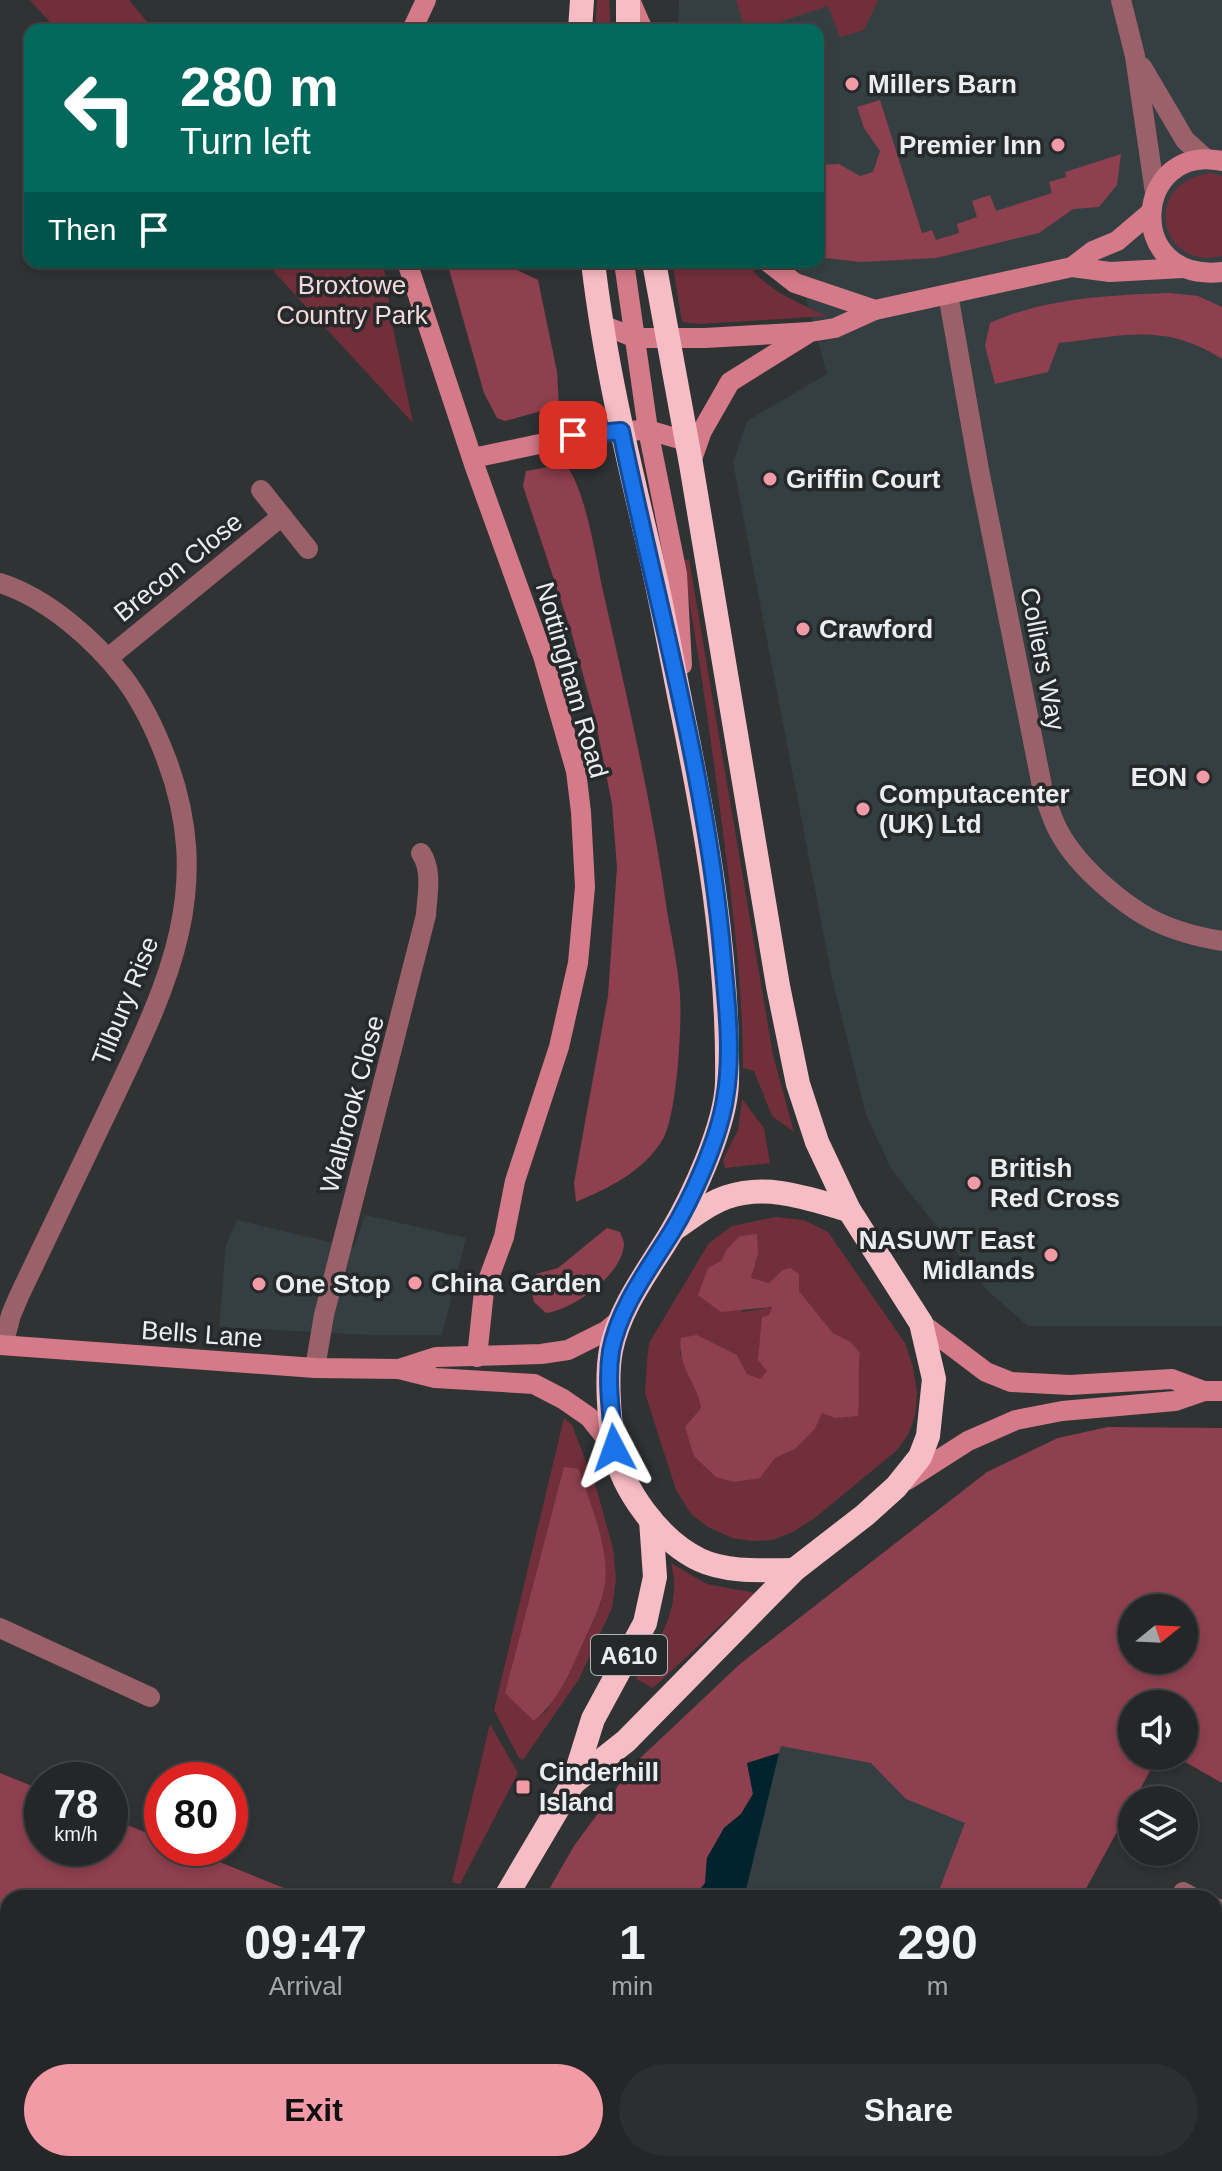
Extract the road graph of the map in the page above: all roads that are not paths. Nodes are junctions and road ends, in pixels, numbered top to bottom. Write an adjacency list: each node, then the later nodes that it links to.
1 (426, 0): 5 (street)
2 (582, 0): 6 (highway)
3 (629, 0): 7 (highway); 8 (street)
4 (1121, 0): 9 (street)
5 (415, 24)
6 (580, 24)
7 (628, 24)
8 (640, 24)
9 (1135, 56): 10 (street); 11 (street)
10 (1214, 160): 11 (street)
11 (1155, 193): 12 (street)
12 (1150, 213): 13 (street); 19 (street)
13 (1072, 267): 19 (street); 21 (street)
14 (409, 268): 30 (street, Nottingham Road)
15 (594, 268): 23 (highway, A610)
16 (625, 268): 25 (street)
17 (655, 268): 26 (highway, A610)
18 (776, 268): 22 (street)
19 (1183, 268): 20 (street)
20 (1222, 272)
21 (948, 294): 22 (street); 38 (street, Colliers Way)
22 (875, 310): 24 (street)
23 (602, 325): 25 (street); 28 (highway, A610)
24 (810, 332): 26 (street); 29 (street)
25 (636, 338): 26 (street); 27 (street)
26 (667, 338): 29 (highway, A610)
27 (648, 430): 28 (street); 29 (street); 36 (street)
28 (621, 431): 30 (street); 36 (highway, A610)
29 (688, 452): 39 (highway, A610)
30 (473, 458): 44 (street, Nottingham Road)
31 (261, 490): 32 (street, Brecon Close)
32 (282, 516): 33 (street, Brecon Close); 35 (street, Brecon Close)
33 (308, 549)
34 (0, 583): 35 (street, Tilbury Rise)
35 (108, 658): 43 (street, Tilbury Rise)
36 (684, 721): 40 (highway, A610)
37 (421, 853): 45 (street, Walbrook Close)
38 (1222, 941)
39 (849, 1210): 40 (highway, A610); 42 (highway, A610)
40 (672, 1231): 41 (highway, A610)
41 (623, 1317): 44 (street, Bells Lane); 48 (highway, A610)
42 (921, 1323): 47 (street); 49 (highway, A610)
43 (2, 1345): 45 (street, Bells Lane)
44 (477, 1357): 46 (street, Bells Lane)
45 (315, 1368): 46 (street, Bells Lane)
46 (399, 1369): 48 (street, Bells Lane)
47 (1213, 1391): 49 (street)
48 (614, 1448): 50 (highway, A610)
49 (896, 1487): 51 (highway, A610)
50 (651, 1520): 51 (highway, A610); 54 (highway, A610)
51 (794, 1570): 54 (highway, A610)
52 (0, 1628): 53 (street)
53 (150, 1697)
54 (573, 1783): 55 (highway, A610)
55 (510, 1890)

